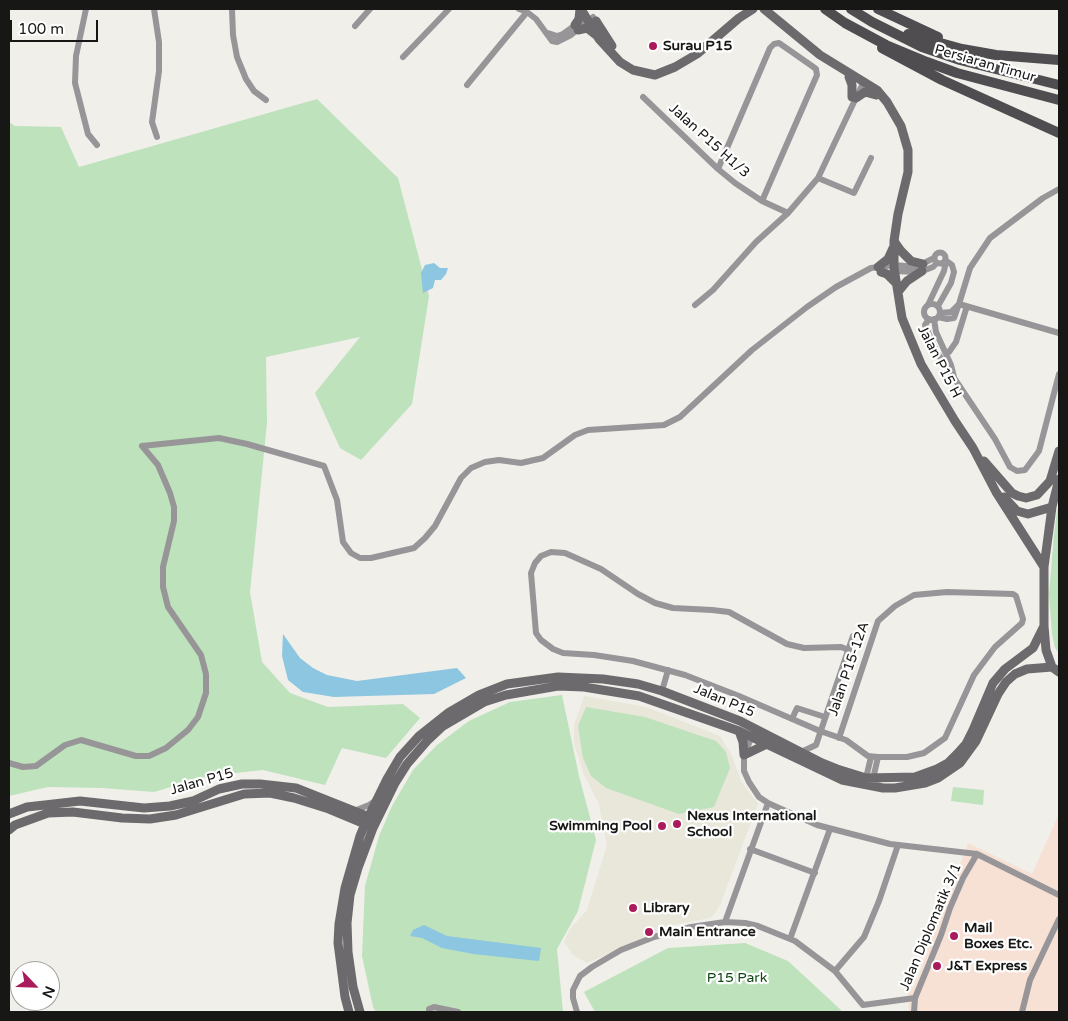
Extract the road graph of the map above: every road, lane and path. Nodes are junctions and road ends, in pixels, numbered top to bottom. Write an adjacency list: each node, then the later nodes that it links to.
1 (86, 9): 37 (street)
2 (154, 9): 36 (street)
3 (232, 9): 32 (street)
4 (370, 9): 18 (street)
5 (449, 9): 22 (street)
6 (520, 9): 13 (street)
7 (580, 9): 14 (street); 19 (street)
8 (748, 9): 15 (street)
9 (826, 9): 17 (main road, Persiaran Timur)
10 (851, 9): 16 (main road, Persiaran Timur)
11 (878, 9): 21 (main road)
12 (758, 10): 15 (street); 25 (street, Jalan P15 H); 26 (street, Jalan P15 H)
13 (527, 12): 19 (street); 27 (street)
14 (589, 15): 19 (street); 20 (street); 24 (street)
15 (741, 15): 24 (street)
16 (872, 22): 21 (main road); 28 (main road, Persiaran Timur)
17 (845, 23): 33 (main road, Persiaran Timur); 35 (main road)
18 (355, 26)
19 (576, 28): 20 (street)
20 (599, 39): 24 (street)
21 (996, 55): 23 (main road)
22 (403, 57)
23 (1059, 60)
24 (665, 71)
25 (849, 78): 26 (street, Jalan P15 H); 31 (street)
26 (861, 82): 29 (street, Jalan P15 H); 31 (street); 34 (street, Jalan P15 H)
27 (467, 85)
28 (1059, 85)
29 (876, 95): 31 (street); 34 (street, Jalan P15 H)
30 (643, 97): 39 (street, Jalan P15 H1/3)
31 (854, 98): 40 (street)
32 (266, 100)
33 (1059, 100)
34 (901, 126): 44 (street, Jalan P15 H)
35 (1059, 133)
36 (157, 136)
37 (96, 145)
38 (871, 158): 40 (street)
39 (718, 169): 42 (street, Jalan P15 H1/3); 42 (street)
40 (818, 178): 43 (street)
41 (1059, 189): 50 (street)
42 (762, 201): 43 (street, Jalan P15 H1/3)
43 (788, 213): 51 (street)
44 (894, 243): 46 (street, Jalan P15 H); 47 (street); 48 (street)
45 (939, 261): 47 (street); 52 (street); 53 (street)
46 (894, 268): 47 (street); 48 (street); 49 (street, Jalan P15 H)
47 (923, 268): 49 (street)
48 (880, 269): 49 (street); 85 (street)
49 (898, 288): 62 (street, Jalan P15 H)
50 (959, 304): 54 (street); 55 (street)
51 (695, 305)
52 (928, 305): 53 (street); 55 (street)
53 (938, 306): 55 (street)
54 (967, 306): 56 (street); 57 (street)
55 (935, 317): 58 (street); 61 (street)
56 (1059, 333)
57 (956, 342): 58 (street); 59 (street)
58 (945, 352): 59 (street)
59 (950, 361): 61 (street)
60 (1059, 374): 61 (street)
61 (955, 380)
62 (973, 448): 63 (street); 65 (street, Jalan P15 H)
63 (1059, 451)
64 (1059, 479): 66 (street)
65 (991, 482): 66 (street, Jalan P15 H); 67 (street, Jalan P15 H)
66 (1055, 502): 67 (street)
67 (1044, 567): 68 (street)
68 (1044, 626): 71 (street); 86 (street, Jalan P15)
69 (853, 636): 70 (street)
70 (849, 650): 72 (street); 75 (street)
71 (1055, 669): 81 (street, Jalan P15)
72 (668, 670): 74 (street); 76 (street)
73 (558, 682): 74 (street, Jalan P15); 78 (street, Jalan P15); 87 (street, Jalan P15); 91 (street, Jalan P15)
74 (662, 691): 79 (street, Jalan P15)
75 (826, 717): 76 (street); 77 (street)
76 (792, 719): 77 (street)
77 (820, 731): 80 (street); 82 (street)
78 (739, 732): 79 (street, Jalan P15); 83 (street)
79 (754, 733): 81 (street, Jalan P15); 82 (street, Jalan P15); 83 (street)
80 (839, 738): 84 (street); 84 (street, Jalan P15-12A)
81 (767, 744): 83 (street)
82 (801, 752): 86 (street, Jalan P15)
83 (744, 755): 88 (street)
84 (874, 757): 86 (street)
85 (9, 763)
86 (870, 779)
87 (376, 800): 89 (street); 91 (street, Jalan P15)
88 (768, 803): 93 (street); 96 (street)
89 (353, 814): 90 (street, Jalan P15); 91 (street, Jalan P15); 92 (street, Jalan P15); 94 (street)
90 (9, 815): 92 (street)
91 (371, 822): 94 (street); 103 (street)
92 (12, 827)
93 (830, 829): 95 (street); 98 (street)
94 (360, 836): 103 (street)
95 (898, 845): 97 (street); 104 (street)
96 (750, 849): 98 (street); 101 (street)
97 (977, 854): 99 (street); 105 (street, Jalan Diplomatik 3/1)
98 (814, 873): 102 (street)
99 (1059, 895)
100 (1059, 919): 112 (street)
101 (725, 922): 102 (street); 110 (street)
102 (790, 939): 104 (street)
103 (343, 942): 106 (street); 107 (street)
104 (835, 971): 105 (street)
105 (914, 998): 111 (street, Jalan Diplomatik 3/1)
106 (349, 1012)
107 (360, 1012)
108 (429, 1012): 109 (street)
109 (458, 1012)
110 (577, 1012)
111 (914, 1012)
112 (1022, 1012)

